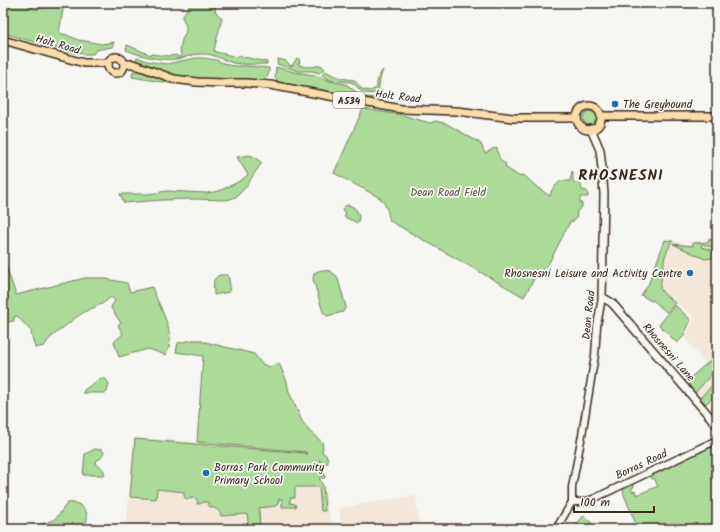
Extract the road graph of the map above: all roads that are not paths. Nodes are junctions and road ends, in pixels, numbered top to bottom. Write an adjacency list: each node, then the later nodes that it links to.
1 (3, 40): 2 (main road, Holt Road)
2 (108, 63): 3 (main road); 3 (main road)
3 (124, 64): 6 (main road, Holt Road / A534)
4 (601, 116): 5 (main road); 6 (main road); 7 (main road)
5 (717, 116)
6 (577, 118): 7 (main road)
7 (591, 130): 8 (main road, Dean Road)
8 (602, 297): 9 (main road, Rhosnesni Lane); 11 (street, Dean Road)
9 (717, 425)
10 (717, 440): 11 (street, Borras Road)
11 (572, 502): 12 (street)
12 (556, 529)

